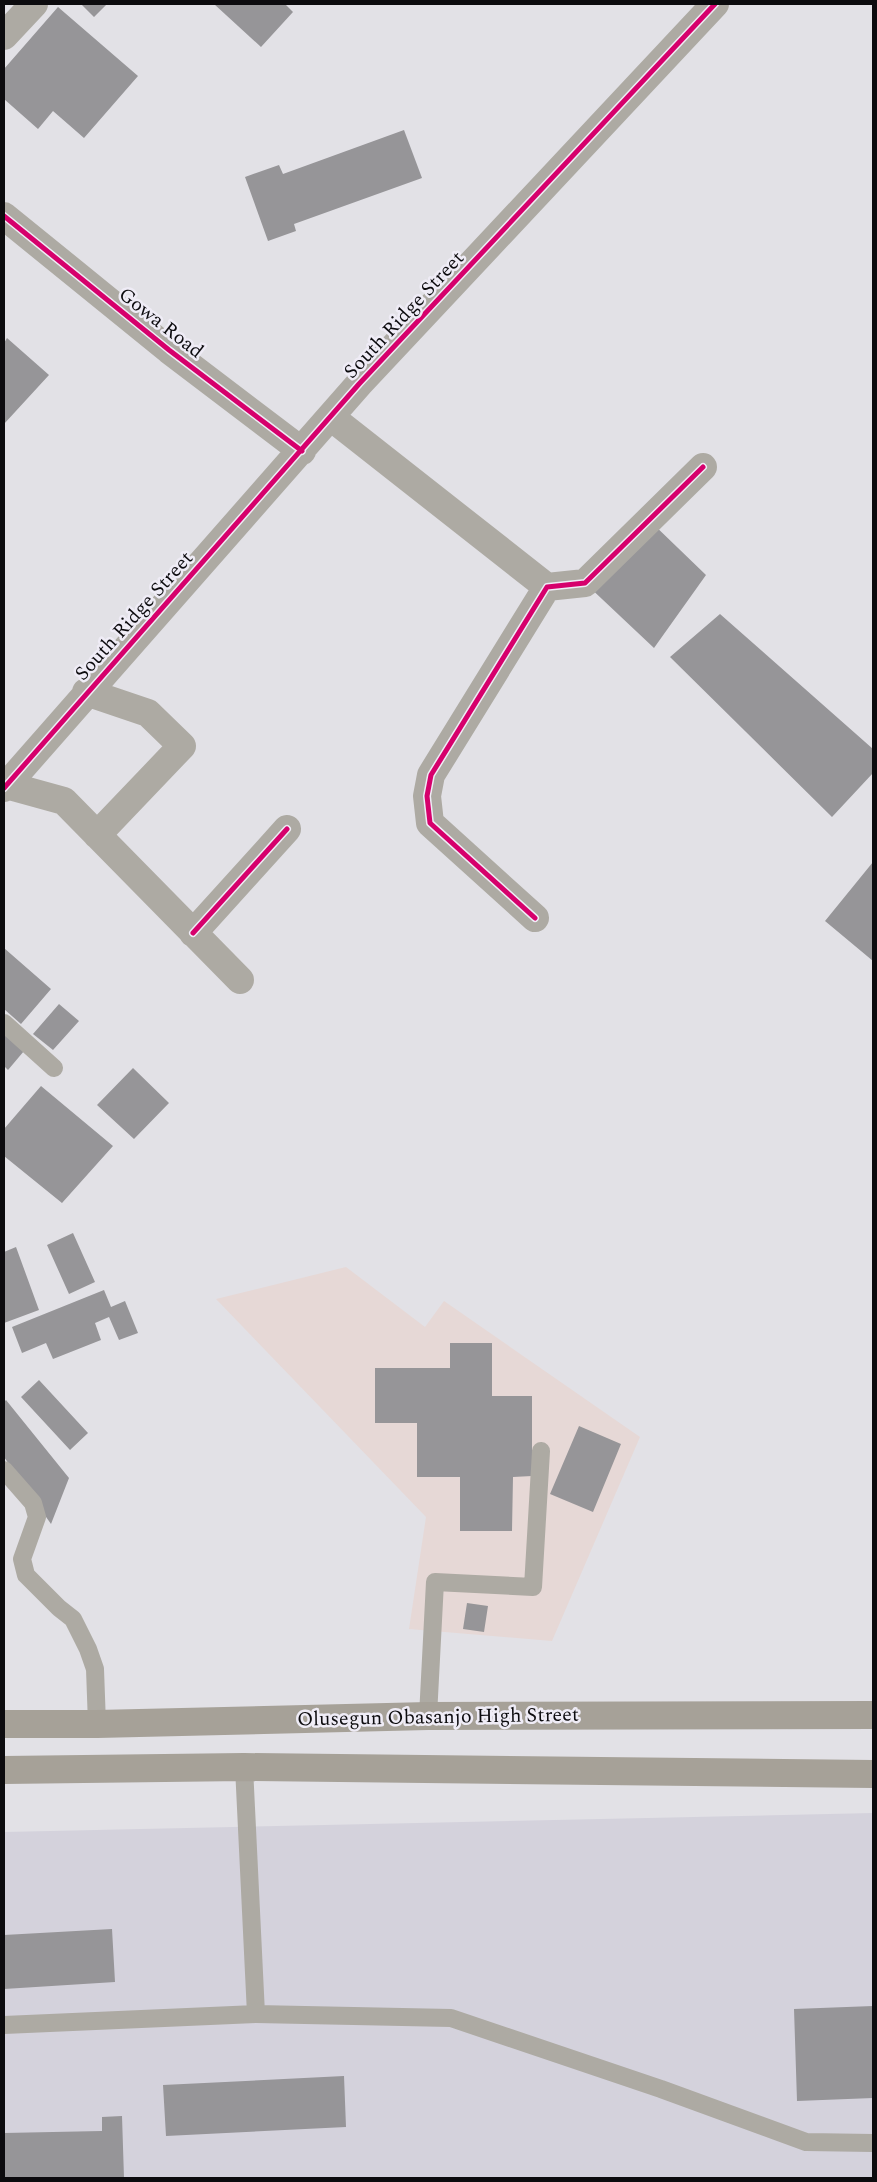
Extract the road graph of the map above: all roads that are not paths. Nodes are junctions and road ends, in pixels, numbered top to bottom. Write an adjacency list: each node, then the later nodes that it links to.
1 (34, 4): 3 (street)
2 (715, 4): 5 (street, South Ridge Street)
3 (4, 36)
4 (4, 216): 6 (street, Gowa Road)
5 (332, 418): 6 (street, South Ridge Street); 8 (street)
6 (302, 451): 9 (street, South Ridge Street)
7 (703, 467): 8 (street)
8 (547, 587): 13 (street)
9 (86, 692): 10 (street, South Ridge Street); 12 (street)
10 (5, 786): 12 (street)
11 (287, 829): 14 (street)
12 (97, 835): 14 (street)
13 (535, 918)
14 (193, 933): 15 (street)
15 (240, 980)
16 (4, 1023): 17 (lane)
17 (54, 1068)
18 (541, 1451): 21 (lane)
19 (4, 1470): 23 (lane)
20 (873, 1715): 21 (main road, Olusegun Obasanjo High Street)
21 (428, 1716): 23 (main road, Olusegun Obasanjo High Street)
22 (4, 1724): 23 (main road, Olusegun Obasanjo High Street)
23 (97, 1724)
24 (244, 1767): 25 (main road); 26 (main road); 27 (lane)
25 (4, 1770)
26 (873, 1774)
27 (256, 2014): 28 (lane); 29 (lane)
28 (4, 2025)
29 (873, 2143)

